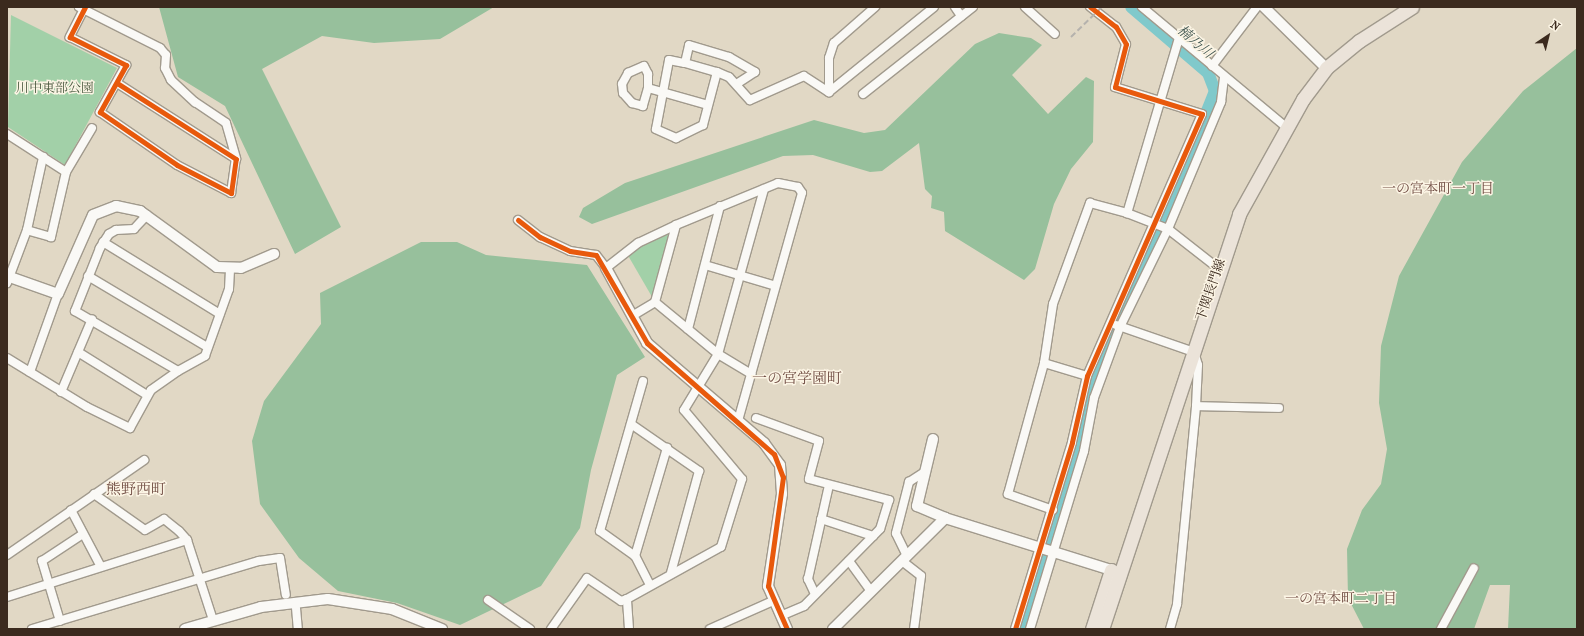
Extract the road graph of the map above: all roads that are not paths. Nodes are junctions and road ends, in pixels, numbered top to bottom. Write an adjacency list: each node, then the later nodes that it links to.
1 (875, 7): 24 (street)
2 (934, 7): 24 (street)
3 (955, 7): 13 (street)
4 (973, 7): 13 (street)
5 (1025, 7): 14 (street)
6 (1090, 7): 27 (street)
7 (1142, 7): 15 (street)
8 (1257, 7): 18 (street)
9 (1264, 7): 17 (street)
10 (1396, 7): 17 (main road, 下関長門線)
11 (1412, 7): 17 (main road, 下関長門線)
12 (83, 8): 22 (street); 33 (street)
13 (961, 16): 26 (street)
14 (1054, 34)
15 (1179, 38): 18 (street); 27 (street)
16 (685, 63): 19 (street); 21 (street); 25 (street)
17 (1323, 65): 29 (main road, 下関長門線)
18 (1212, 66): 20 (street)
19 (716, 72): 21 (street); 28 (street)
20 (1224, 77): 29 (street); 42 (street)
21 (738, 83): 24 (street)
22 (117, 84): 33 (street); 33 (street)
23 (648, 88): 23 (street); 25 (street)
24 (829, 92)
25 (665, 93): 28 (street); 28 (street)
26 (863, 94)
27 (1160, 100): 37 (street); 40 (street)
28 (708, 105)
29 (1284, 125): 46 (main road, 下関長門線)
30 (92, 128): 34 (street)
31 (7, 134): 32 (street)
32 (43, 157): 34 (street); 43 (street)
33 (236, 158)
34 (66, 172): 43 (street)
35 (764, 189): 36 (street); 50 (street); 70 (street)
36 (720, 206): 41 (street); 47 (street)
37 (1127, 213): 40 (street); 67 (street)
38 (147, 215): 44 (street); 49 (street); 54 (street)
39 (518, 220): 48 (street)
40 (1156, 223): 42 (street); 59 (street)
41 (676, 225): 48 (street); 55 (street)
42 (1168, 229): 46 (street); 60 (street)
43 (27, 230): 52 (street)
44 (103, 242): 51 (street); 56 (street)
45 (274, 254): 49 (street)
46 (1215, 265): 63 (main road, 下関長門線)
47 (705, 266): 50 (street); 61 (street)
48 (606, 268): 57 (street)
49 (230, 270): 56 (street)
50 (740, 275): 53 (street); 65 (street)
51 (88, 276): 58 (street); 62 (street)
52 (8, 279): 54 (street)
53 (773, 284)
54 (58, 294): 68 (street)
55 (655, 302): 57 (street); 61 (street)
56 (220, 314): 62 (street)
57 (632, 316): 73 (street)
58 (92, 319): 64 (street); 69 (street)
59 (1108, 322): 60 (street); 71 (street)
60 (1120, 327): 63 (street); 94 (street)
61 (688, 329): 65 (street)
62 (207, 347): 69 (street)
63 (1189, 348): 76 (street); 101 (main road, 下関長門線)
64 (78, 352): 74 (street); 75 (street)
65 (718, 354): 70 (street); 73 (street)
66 (7, 358): 68 (street)
67 (1044, 363): 71 (street); 88 (street)
68 (30, 372): 74 (street)
69 (178, 372): 75 (street)
70 (751, 374): 79 (street)
71 (1087, 376): 88 (street)
72 (642, 381): 80 (street)
73 (700, 389): 79 (street); 102 (street)
74 (61, 392): 75 (street)
75 (147, 395)
76 (1196, 406): 77 (street); 117 (street)
77 (1279, 408)
78 (756, 418): 85 (street)
79 (738, 420): 112 (street)
80 (631, 424): 82 (street); 96 (street)
81 (933, 439): 84 (street)
82 (667, 448): 96 (street); 102 (street)
83 (144, 460): 86 (street)
84 (923, 473): 89 (street); 97 (street)
85 (829, 485): 90 (street); 92 (street)
86 (94, 494): 87 (street); 93 (street)
87 (71, 510): 91 (street); 95 (street)
88 (1053, 510): 94 (street)
89 (945, 518): 94 (street); 97 (street)
90 (821, 519): 92 (street); 107 (street)
91 (83, 534): 99 (street); 104 (street)
92 (873, 536): 98 (street)
93 (187, 540): 99 (street); 103 (street)
94 (1047, 550): 101 (street); 129 (street); 130 (street)
95 (7, 555)
96 (635, 556): 105 (street)
97 (904, 558): 106 (street); 128 (street)
98 (849, 561): 106 (street); 107 (street)
99 (101, 566): 104 (street)
100 (1474, 568): 133 (street)
101 (1116, 571): 131 (main road, 下関長門線); 132 (main road, 下関長門線)
102 (670, 573): 105 (street)
103 (199, 578): 108 (street); 115 (street); 116 (street)
104 (48, 585): 109 (street); 115 (street)
105 (650, 585): 110 (street)
106 (871, 591): 127 (street)
107 (815, 594): 114 (street)
108 (286, 595)
109 (7, 597)
110 (627, 599): 123 (street); 124 (street)
111 (488, 600): 122 (street)
112 (774, 600): 114 (street); 125 (street)
113 (296, 608): 120 (street)
114 (781, 616): 126 (street)
115 (60, 621): 118 (street)
116 (214, 624): 119 (street); 121 (street)
117 (1172, 628)
118 (32, 629)
119 (185, 629)
120 (298, 629)
121 (442, 629)
122 (530, 629)
123 (551, 629)
124 (629, 629)
125 (710, 629)
126 (787, 629)
127 (833, 629)
128 (914, 629)
129 (1015, 629)
130 (1030, 629)
131 (1092, 629)
132 (1102, 629)
133 (1441, 629)

